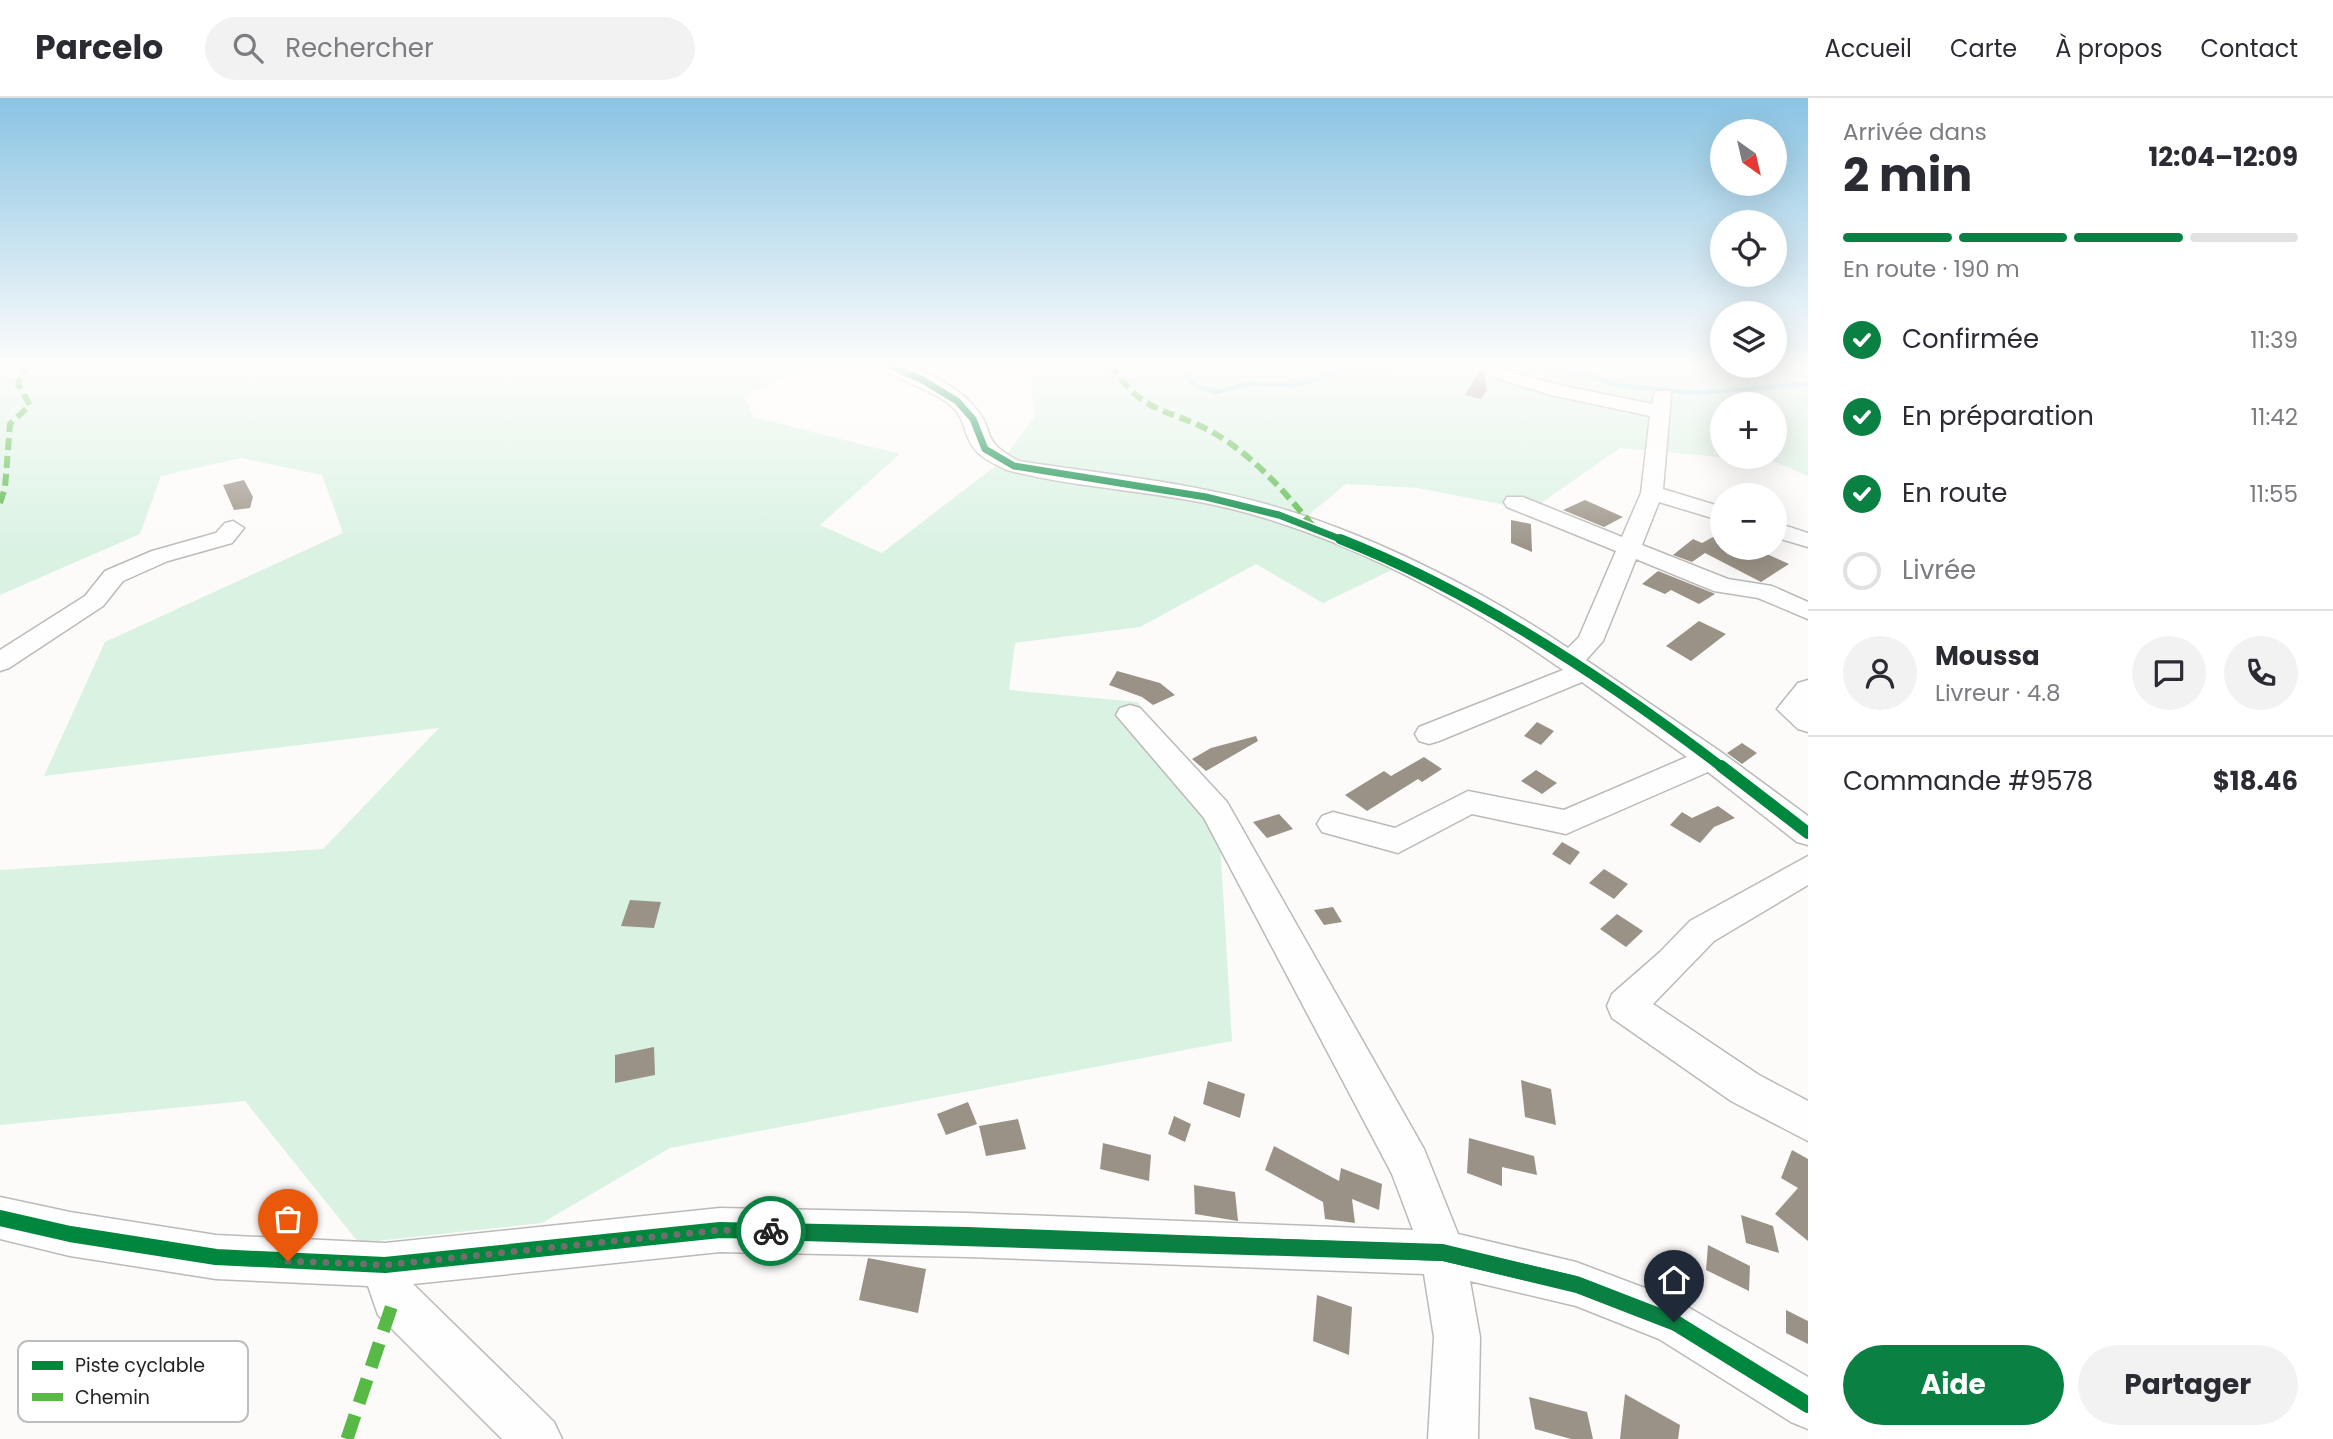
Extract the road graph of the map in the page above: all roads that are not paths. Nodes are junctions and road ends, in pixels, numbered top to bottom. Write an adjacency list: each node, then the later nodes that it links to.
1 (976, 427): 12 (street)
2 (1659, 427): 3 (street)
3 (1652, 493): 5 (street); 9 (street)
4 (1516, 502): 9 (street)
5 (1710, 510)
6 (233, 528): 11 (street)
7 (1787, 533): 8 (street)
8 (1808, 540)
9 (1628, 547): 10 (street); 12 (street)
10 (1808, 611)
11 (0, 662)
12 (1578, 666): 14 (street); 15 (street)
13 (1130, 715): 21 (street)
14 (1429, 734)
15 (1711, 759): 16 (street); 17 (street)
16 (1333, 824)
17 (1808, 833)
18 (1808, 869): 19 (street)
19 (1808, 1122)
20 (0, 1218): 22 (street)
21 (1443, 1253): 22 (street); 23 (street); 25 (street)
22 (385, 1265): 24 (street)
23 (1808, 1405)
24 (537, 1439)
25 (1453, 1439)

